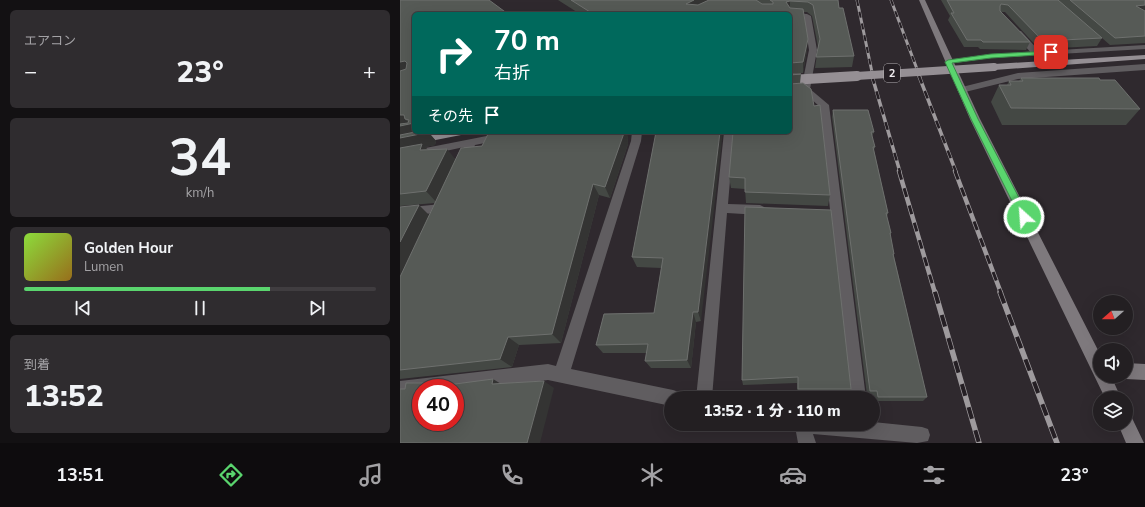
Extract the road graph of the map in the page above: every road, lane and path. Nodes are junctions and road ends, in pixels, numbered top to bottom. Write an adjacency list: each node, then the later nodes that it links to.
1 (922, 0): 9 (street)
2 (792, 15): 26 (street)
3 (1011, 26): 7 (street)
4 (1096, 39): 6 (street)
5 (1145, 47): 6 (street)
6 (1108, 49): 7 (street)
7 (1036, 53): 9 (street)
8 (1145, 57): 11 (main road, 2, bridge)
9 (948, 62): 12 (street)
10 (1145, 67): 12 (street)
11 (792, 80)
12 (961, 90): 29 (street)
13 (450, 134): 18 (main road)
14 (515, 134): 17 (street)
15 (637, 134): 32 (street)
16 (729, 134): 23 (street)
17 (472, 143): 19 (street); 20 (street)
18 (400, 144)
19 (400, 157)
20 (458, 172)
21 (448, 194): 22 (street)
22 (442, 208): 27 (street); 28 (street)
23 (722, 208): 24 (street); 34 (street)
24 (775, 210)
25 (821, 212): 26 (street)
26 (836, 212): 35 (street)
27 (400, 213)
28 (436, 222)
29 (1093, 357)
30 (1133, 371): 31 (street)
31 (1145, 372)
32 (561, 375): 33 (street); 36 (street)
33 (400, 390)
34 (705, 391)
35 (857, 391)
36 (664, 396)
37 (880, 429): 40 (street)
38 (803, 431): 41 (street)
39 (1129, 431): 42 (street)
40 (922, 435)
41 (807, 443)
42 (1135, 443)

